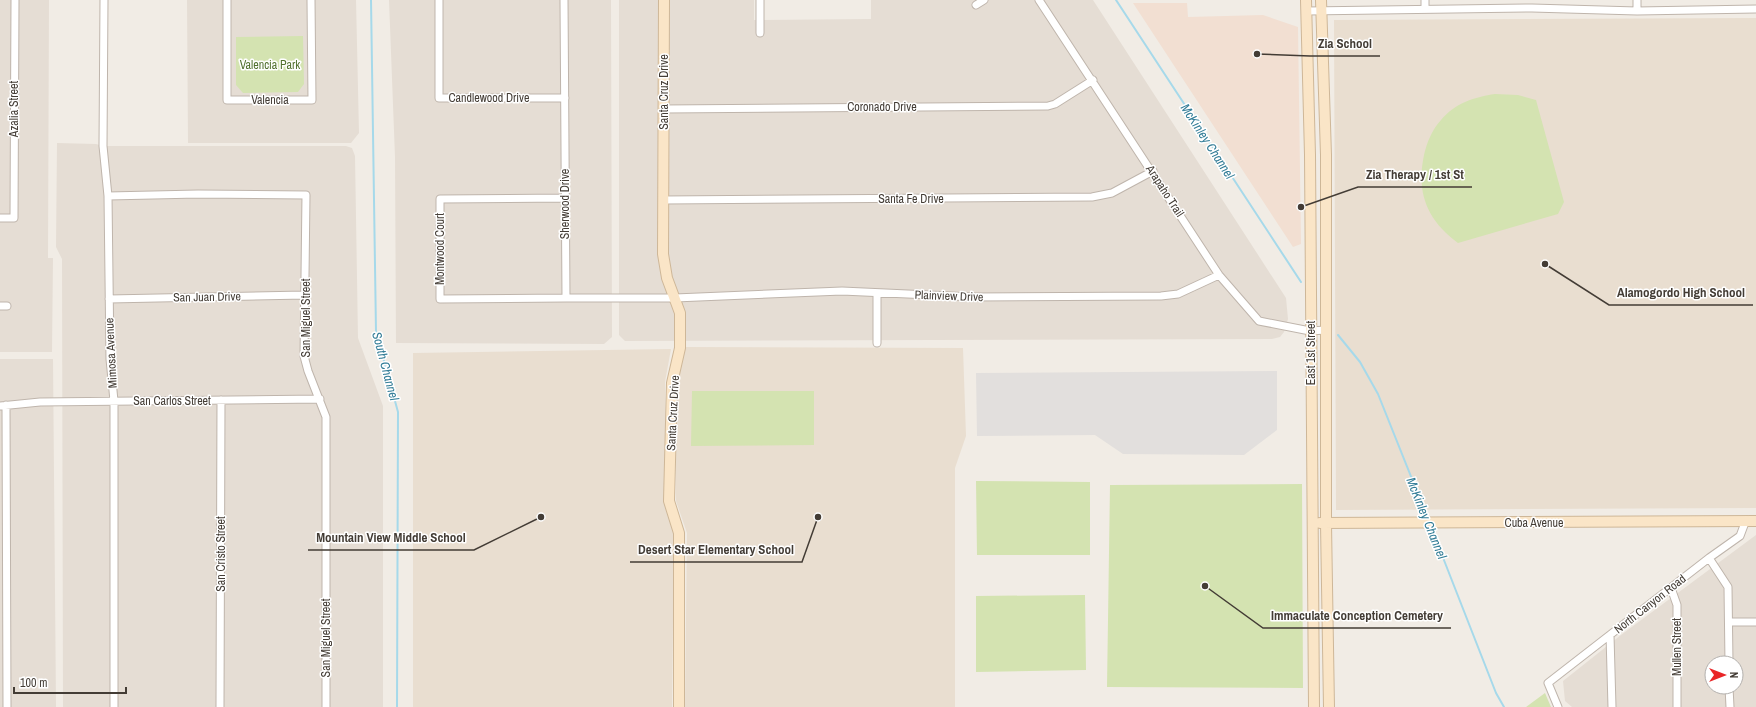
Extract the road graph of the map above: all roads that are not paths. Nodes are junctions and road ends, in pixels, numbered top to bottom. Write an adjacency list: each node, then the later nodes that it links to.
1 (15, 0): 29 (street, Azalia Street)
2 (104, 0): 26 (street, Mimosa Avenue)
3 (227, 0): 4 (street, Valencia)
4 (311, 0)
5 (440, 0): 23 (street, Candlewood Drive)
6 (564, 0): 23 (street, Sherwood Drive)
7 (664, 0): 24 (main road, Santa Cruz Drive)
8 (760, 0): 21 (street)
9 (984, 0): 15 (street)
10 (1039, 0): 22 (street, Arapaho Trail)
11 (1306, 0): 19 (main road, East 1st Street)
12 (1425, 0): 17 (street)
13 (1637, 0): 20 (street)
14 (1532, 4): 17 (street); 20 (street)
15 (976, 5)
16 (1321, 5): 17 (street); 19 (street); 37 (main road, East 1st Street)
17 (1425, 9)
18 (1756, 9): 20 (street)
19 (1307, 11): 36 (main road, East 1st Street)
20 (1637, 11)
21 (760, 33)
22 (1093, 80): 24 (street, Coronado Drive); 25 (street, Arapaho Trail)
23 (565, 98): 27 (street, Sherwood Drive)
24 (664, 108): 28 (main road, Santa Cruz Drive)
25 (1152, 171): 28 (street, Santa Fe Drive); 30 (street, Arapaho Trail)
26 (108, 196): 32 (street, San Miguel Street); 35 (street, Mimosa Avenue)
27 (566, 198): 33 (street, Sherwood Drive); 33 (street, Montwood Court)
28 (664, 200): 34 (main road, Santa Cruz Drive)
29 (0, 218)
30 (1219, 275): 31 (street, Plainview Drive); 36 (street, Arapaho Trail)
31 (876, 293): 34 (street, Plainview Drive); 38 (street)
32 (305, 296): 35 (street, San Juan Drive); 39 (street, San Miguel Street)
33 (566, 298): 34 (street)
34 (675, 298): 60 (main road, Santa Cruz Drive)
35 (109, 299): 41 (street, Mimosa Avenue)
36 (1310, 330): 37 (street, Arapaho Trail); 43 (main road, East 1st Street)
37 (1326, 330): 44 (main road, East 1st Street)
38 (877, 343)
39 (320, 399): 40 (street, San Carlos Street); 59 (street, San Miguel Street)
40 (221, 400): 41 (street, San Carlos Street); 58 (street, San Cristo Street)
41 (114, 401): 42 (street, San Carlos Street); 57 (street, Mimosa Avenue)
42 (3, 405): 56 (street)
43 (1311, 424): 44 (street); 47 (main road, East 1st Street)
44 (1326, 425): 48 (main road, East 1st Street)
45 (1746, 520): 46 (main road, Cuba Avenue); 48 (main road, Cuba Avenue); 49 (street, North Canyon Road)
46 (1756, 521)
47 (1312, 523): 48 (main road, Cuba Avenue); 61 (main road, East 1st Street)
48 (1326, 524): 62 (main road, East 1st Street)
49 (1709, 558): 50 (street, North Canyon Road); 51 (street)
50 (1671, 588): 53 (street, North Canyon Road); 65 (street, Mullen Street)
51 (1729, 622): 52 (street); 54 (street)
52 (1756, 622)
53 (1610, 635): 63 (street, North Canyon Road); 64 (street)
54 (1729, 655)
55 (1730, 695): 66 (street)
56 (7, 707)
57 (114, 707)
58 (220, 707)
59 (326, 707)
60 (679, 707)
61 (1314, 707)
62 (1329, 707)
63 (1558, 707)
64 (1612, 707)
65 (1677, 707)
66 (1730, 707)

